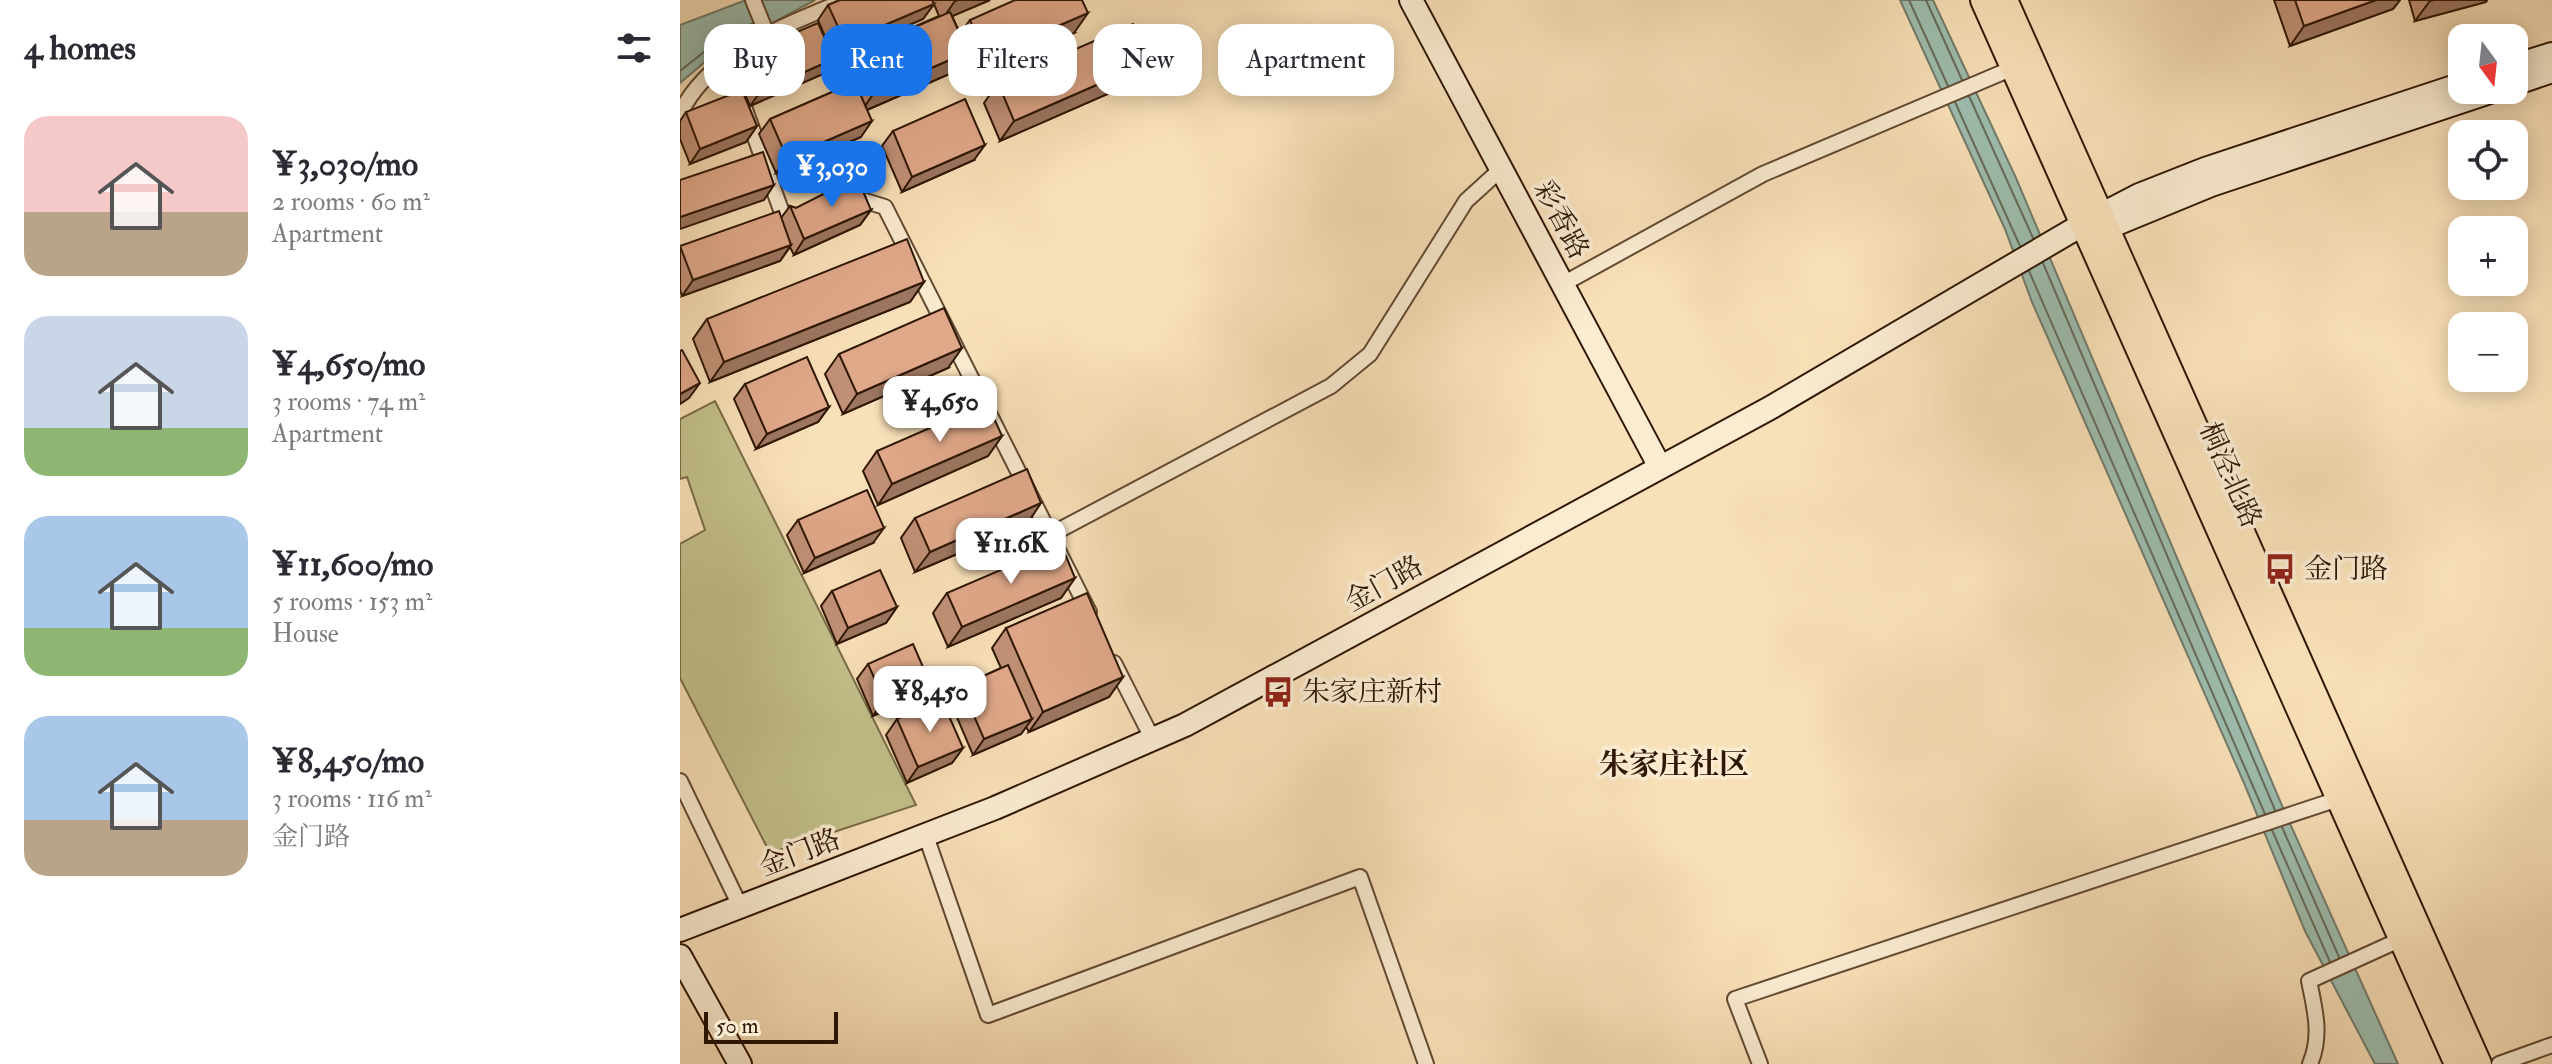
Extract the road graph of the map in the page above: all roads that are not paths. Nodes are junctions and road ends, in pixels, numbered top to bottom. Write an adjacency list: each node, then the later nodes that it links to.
1 (753, 0): 6 (street)
2 (846, 0): 7 (street)
3 (1411, 0): 18 (main road, 彩香路)
4 (1983, 0): 10 (main road, 桐泾北路)
5 (2005, 0): 21 (main road, 桐泾北路)
6 (762, 24)
7 (788, 24)
8 (2552, 54): 9 (main road)
9 (2528, 62)
10 (2013, 68): 21 (main road, 桐泾北路); 22 (street)
11 (2552, 71): 12 (main road)
12 (2528, 79)
13 (704, 80): 17 (street)
14 (2448, 89): 21 (main road, 金门路)
15 (740, 96): 20 (street)
16 (2454, 104): 21 (main road, 金门路)
17 (680, 114)
18 (1500, 170): 22 (main road, 彩香路); 24 (street)
19 (835, 202): 24 (street)
20 (811, 213)
21 (2099, 221): 23 (main road, 金门路); 27 (main road, 桐泾北路); 31 (main road, 桐泾北路)
22 (1561, 285): 23 (main road, 彩香路)
23 (1660, 467): 25 (main road, 金门路)
24 (1050, 535): 25 (street)
25 (1153, 740): 28 (main road, 金门路)
26 (680, 781): 29 (street)
27 (2341, 798): 31 (main road, 桐泾北路); 36 (street)
28 (926, 836): 29 (main road, 金门路); 35 (street)
29 (741, 908): 30 (main road, 金门路)
30 (680, 930)
31 (2411, 935): 37 (street); 38 (main road, 桐泾北路); 39 (main road, 桐泾北路)
32 (680, 956): 34 (main road)
33 (2552, 1045): 40 (street)
34 (740, 1064)
35 (1426, 1064)
36 (1760, 1064)
37 (2310, 1064)
38 (2457, 1064)
39 (2479, 1064)
40 (2499, 1064)

